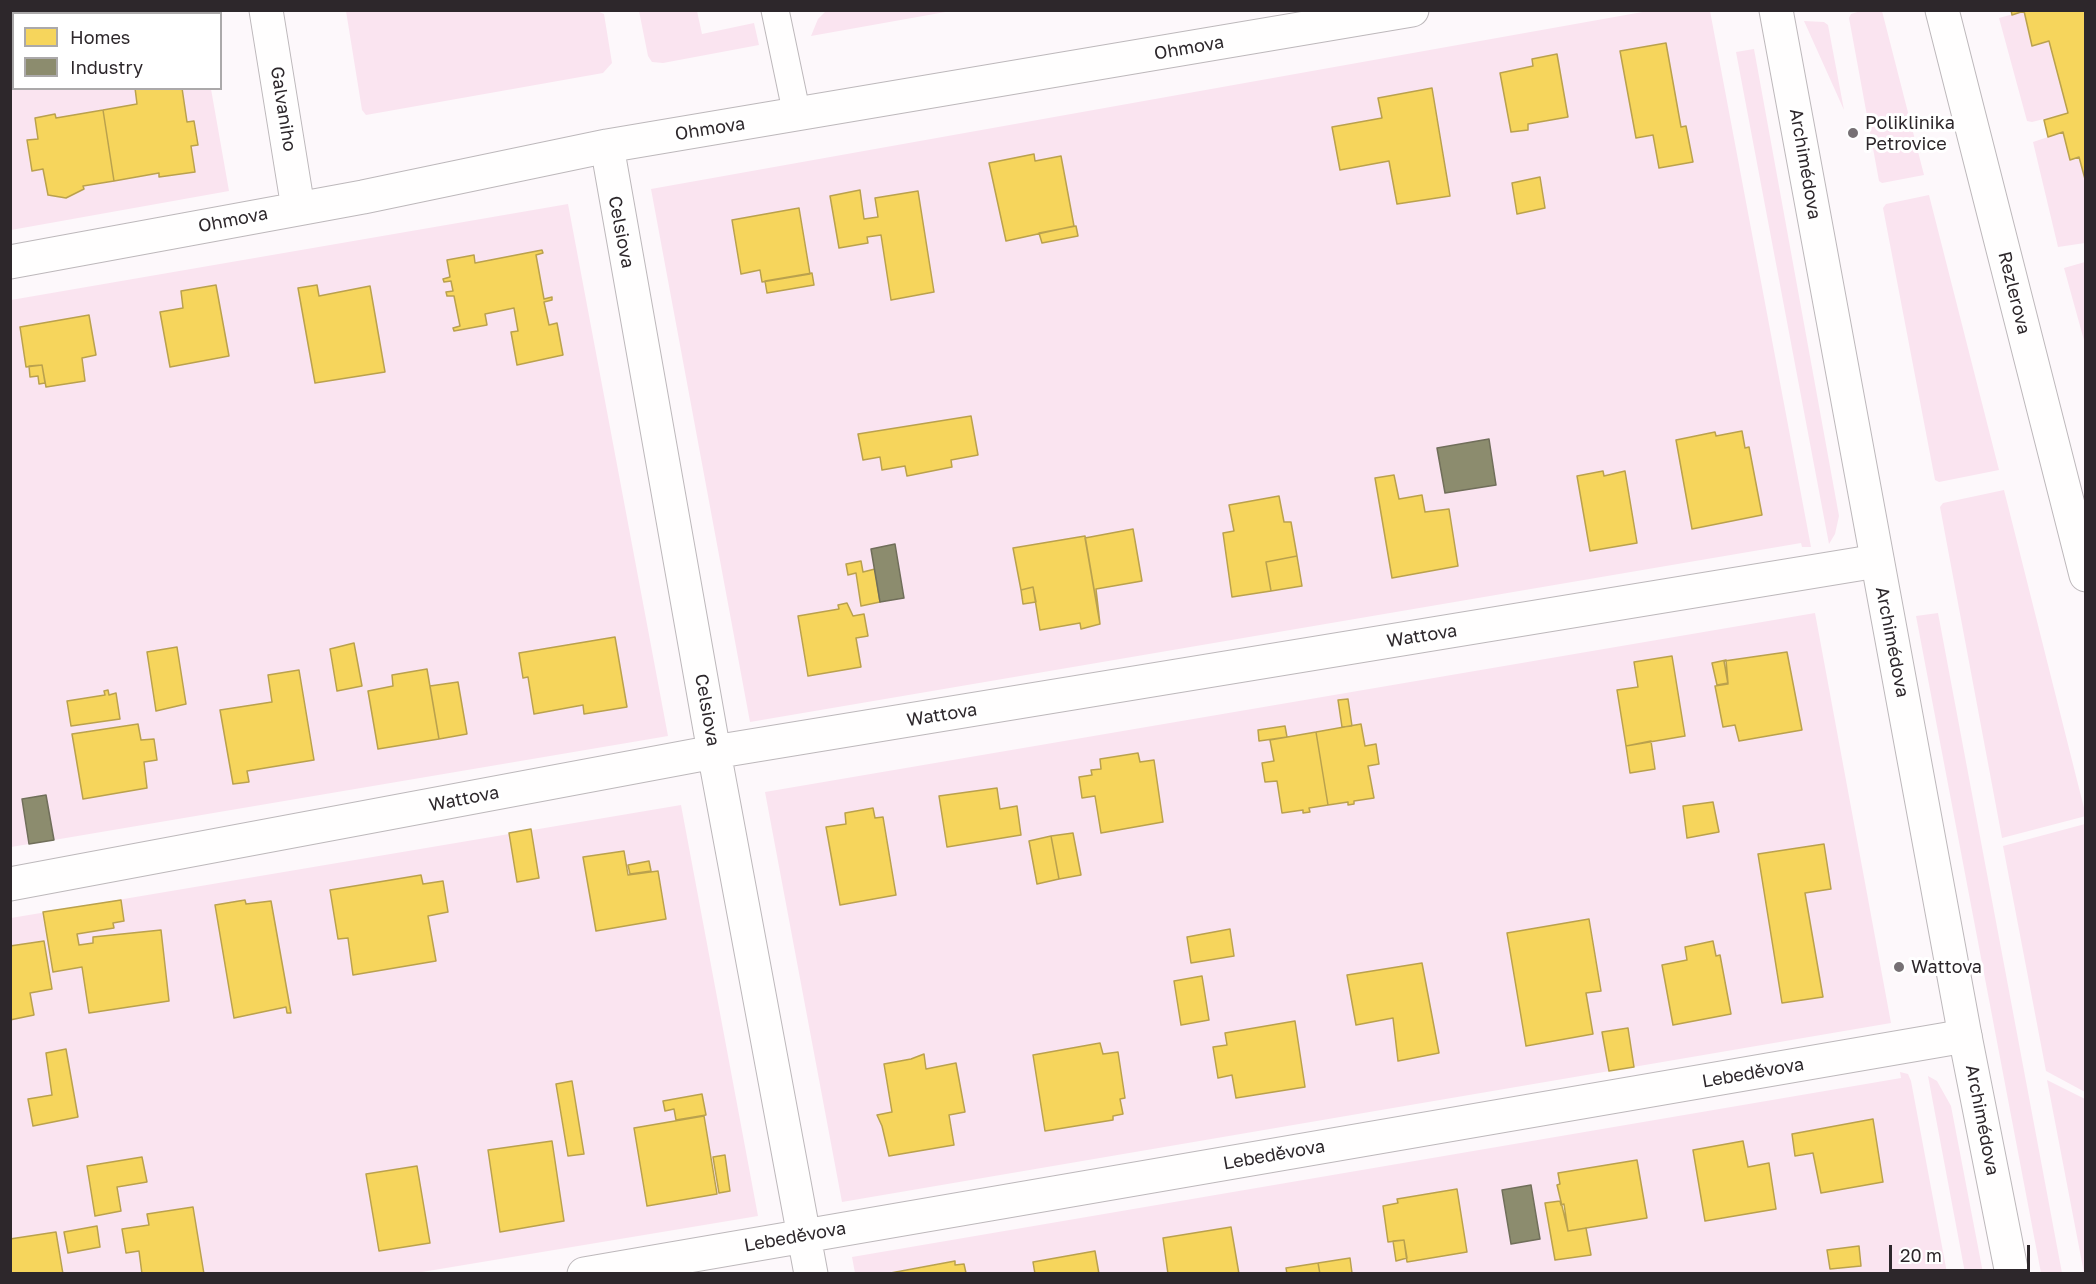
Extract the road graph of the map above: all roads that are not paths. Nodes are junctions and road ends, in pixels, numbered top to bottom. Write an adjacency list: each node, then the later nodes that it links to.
1 (266, 10): 8 (street, Galvaniho)
2 (775, 10): 6 (lane)
3 (1412, 10): 6 (street, Ohmova)
4 (1776, 10): 10 (street, Archimédova)
5 (1942, 10): 11 (street, Rezlerova)
6 (797, 115): 7 (street, Ohmova)
7 (607, 146): 8 (street, Ohmova); 12 (street, Celsiova)
8 (298, 208): 9 (street, Ohmova)
9 (10, 262)
10 (1877, 561): 12 (street, Wattova); 14 (street, Archimédova)
11 (2085, 575)
12 (714, 752): 13 (street, Wattova); 15 (street, Celsiova)
13 (10, 884)
14 (1965, 1036): 15 (street, Lebeděvova); 18 (street, Archimédova)
15 (804, 1236): 16 (street, Lebeděvova); 17 (street, Celsiova)
16 (584, 1274)
17 (812, 1274)
18 (2012, 1274)

